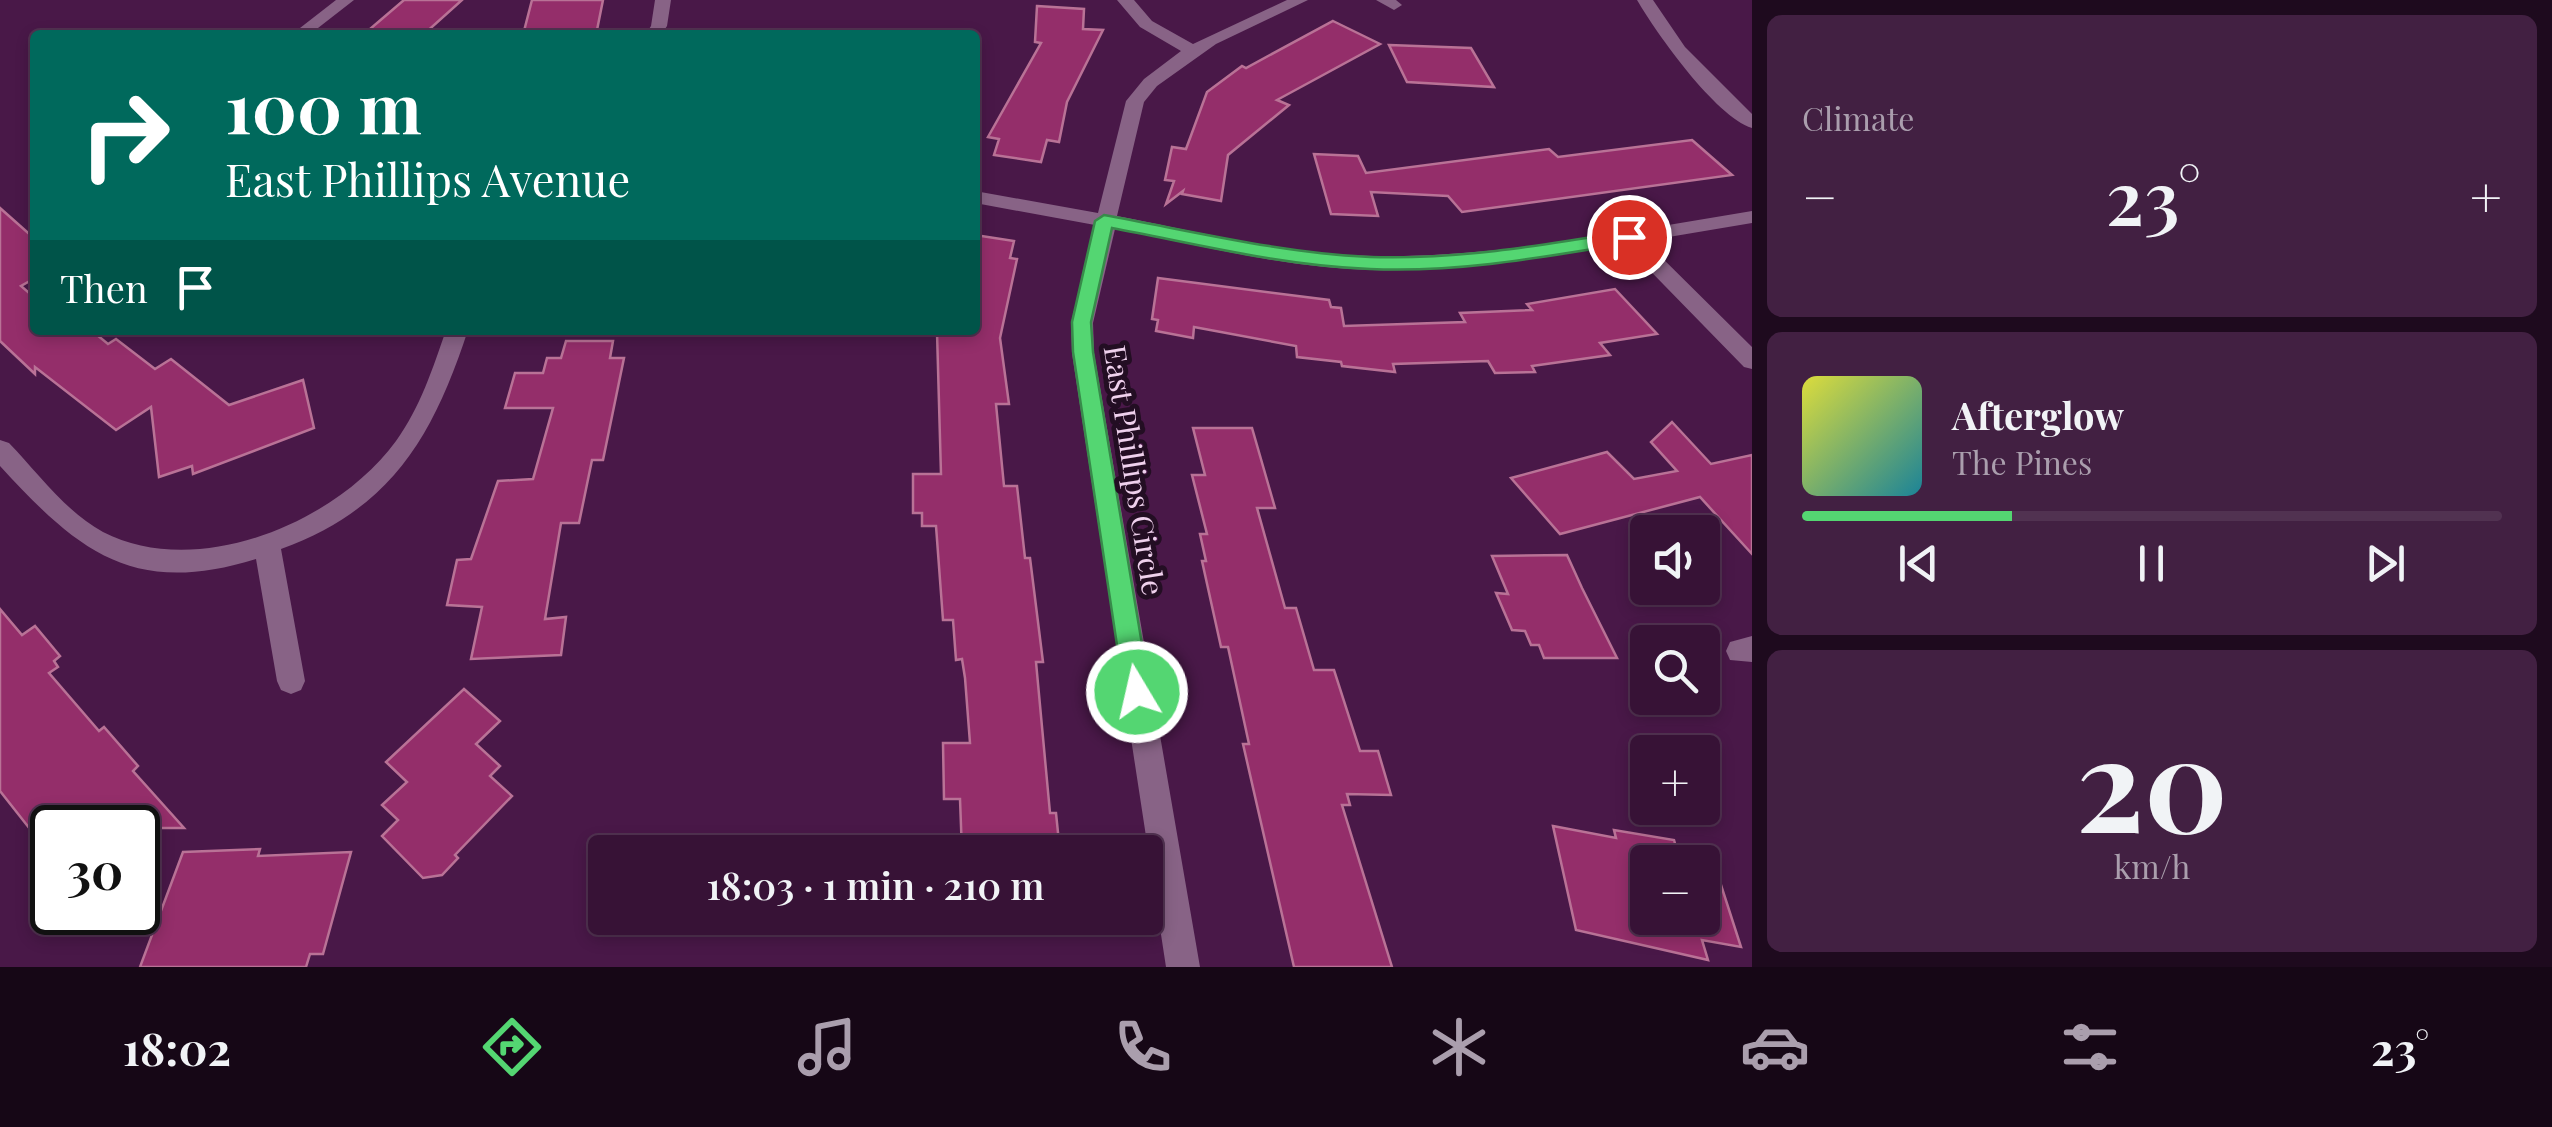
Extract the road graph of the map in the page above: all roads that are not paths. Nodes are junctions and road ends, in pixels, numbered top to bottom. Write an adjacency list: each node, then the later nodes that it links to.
1 (346, 0): 6 (street)
2 (663, 0): 7 (street)
3 (1125, 0): 8 (street)
4 (1300, 0): 8 (street, East Phillips Circle)
5 (1645, 0): 9 (street)
6 (307, 30)
7 (657, 30)
8 (1192, 51): 12 (street, East Phillips Circle)
9 (1752, 123)
10 (980, 198): 12 (street)
11 (1752, 217): 13 (street)
12 (1104, 221): 13 (street); 19 (street, East Phillips Circle)
13 (1629, 237): 15 (street)
14 (455, 335): 17 (street)
15 (1752, 361)
16 (0, 450): 17 (street)
17 (267, 546): 18 (street)
18 (291, 681)
19 (1183, 967)

